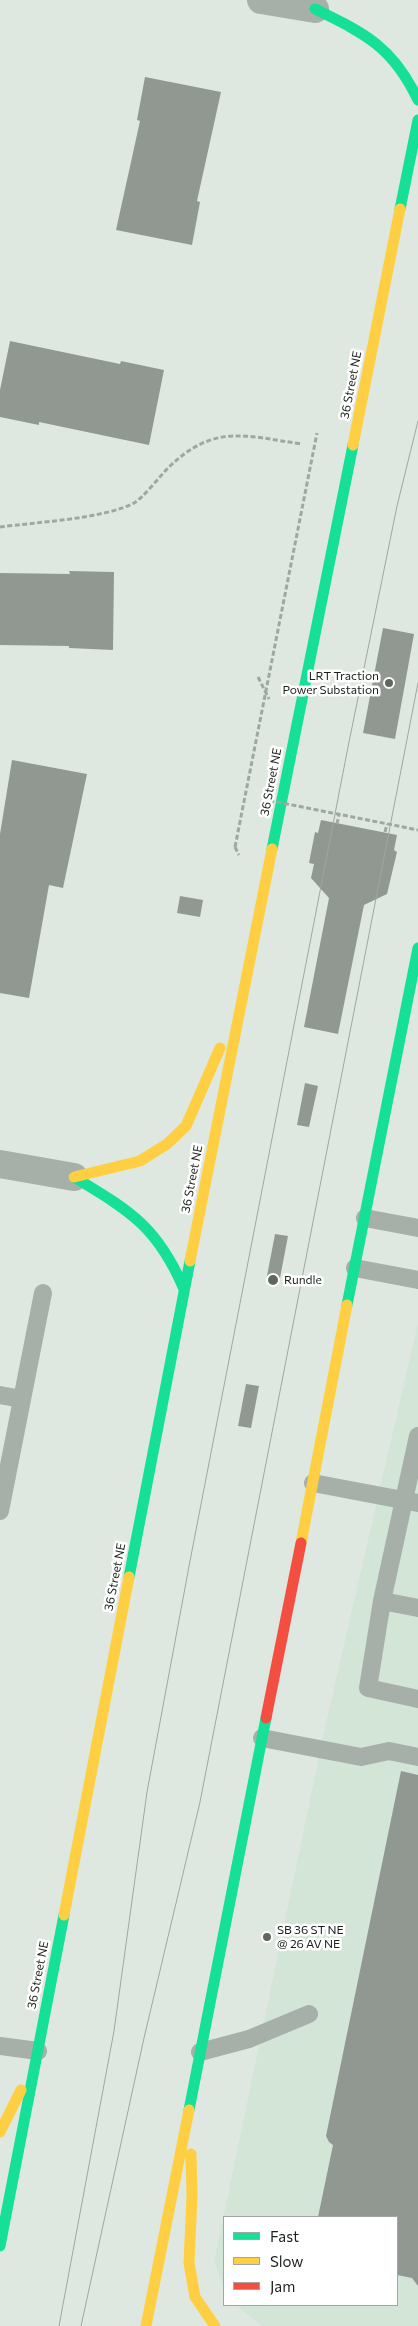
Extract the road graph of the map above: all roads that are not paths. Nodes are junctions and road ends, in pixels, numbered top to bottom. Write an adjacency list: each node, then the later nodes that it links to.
1 (261, 0): 2 (street)
2 (323, 6): 3 (main road)
3 (418, 100)
4 (418, 120): 6 (main road, 36 Street NE)
5 (418, 948): 9 (main road)
6 (242, 1000): 8 (main road); 13 (main road, 36 Street NE)
7 (0, 1164): 8 (street)
8 (74, 1178): 13 (main road)
9 (365, 1218): 10 (lane); 11 (main road)
10 (418, 1228)
11 (355, 1268): 12 (lane); 18 (main road)
12 (418, 1280)
13 (184, 1289): 29 (main road, 36 Street NE)
14 (43, 1293): 16 (lane)
15 (0, 1394): 16 (lane)
16 (22, 1399): 20 (lane)
17 (418, 1436): 19 (lane)
18 (312, 1483): 19 (lane); 24 (main road)
19 (411, 1502): 21 (lane)
20 (0, 1511)
21 (382, 1601): 22 (lane); 23 (lane)
22 (418, 1608)
23 (418, 1699)
24 (262, 1738): 25 (lane); 28 (main road)
25 (418, 1757)
26 (308, 2014): 28 (lane)
27 (0, 2046): 29 (lane)
28 (200, 2052): 30 (main road)
29 (36, 2056): 31 (main road); 32 (main road, 36 Street NE)
30 (189, 2107): 33 (main road); 34 (main road)
31 (0, 2132)
32 (0, 2246)
33 (146, 2326)
34 (215, 2326)

